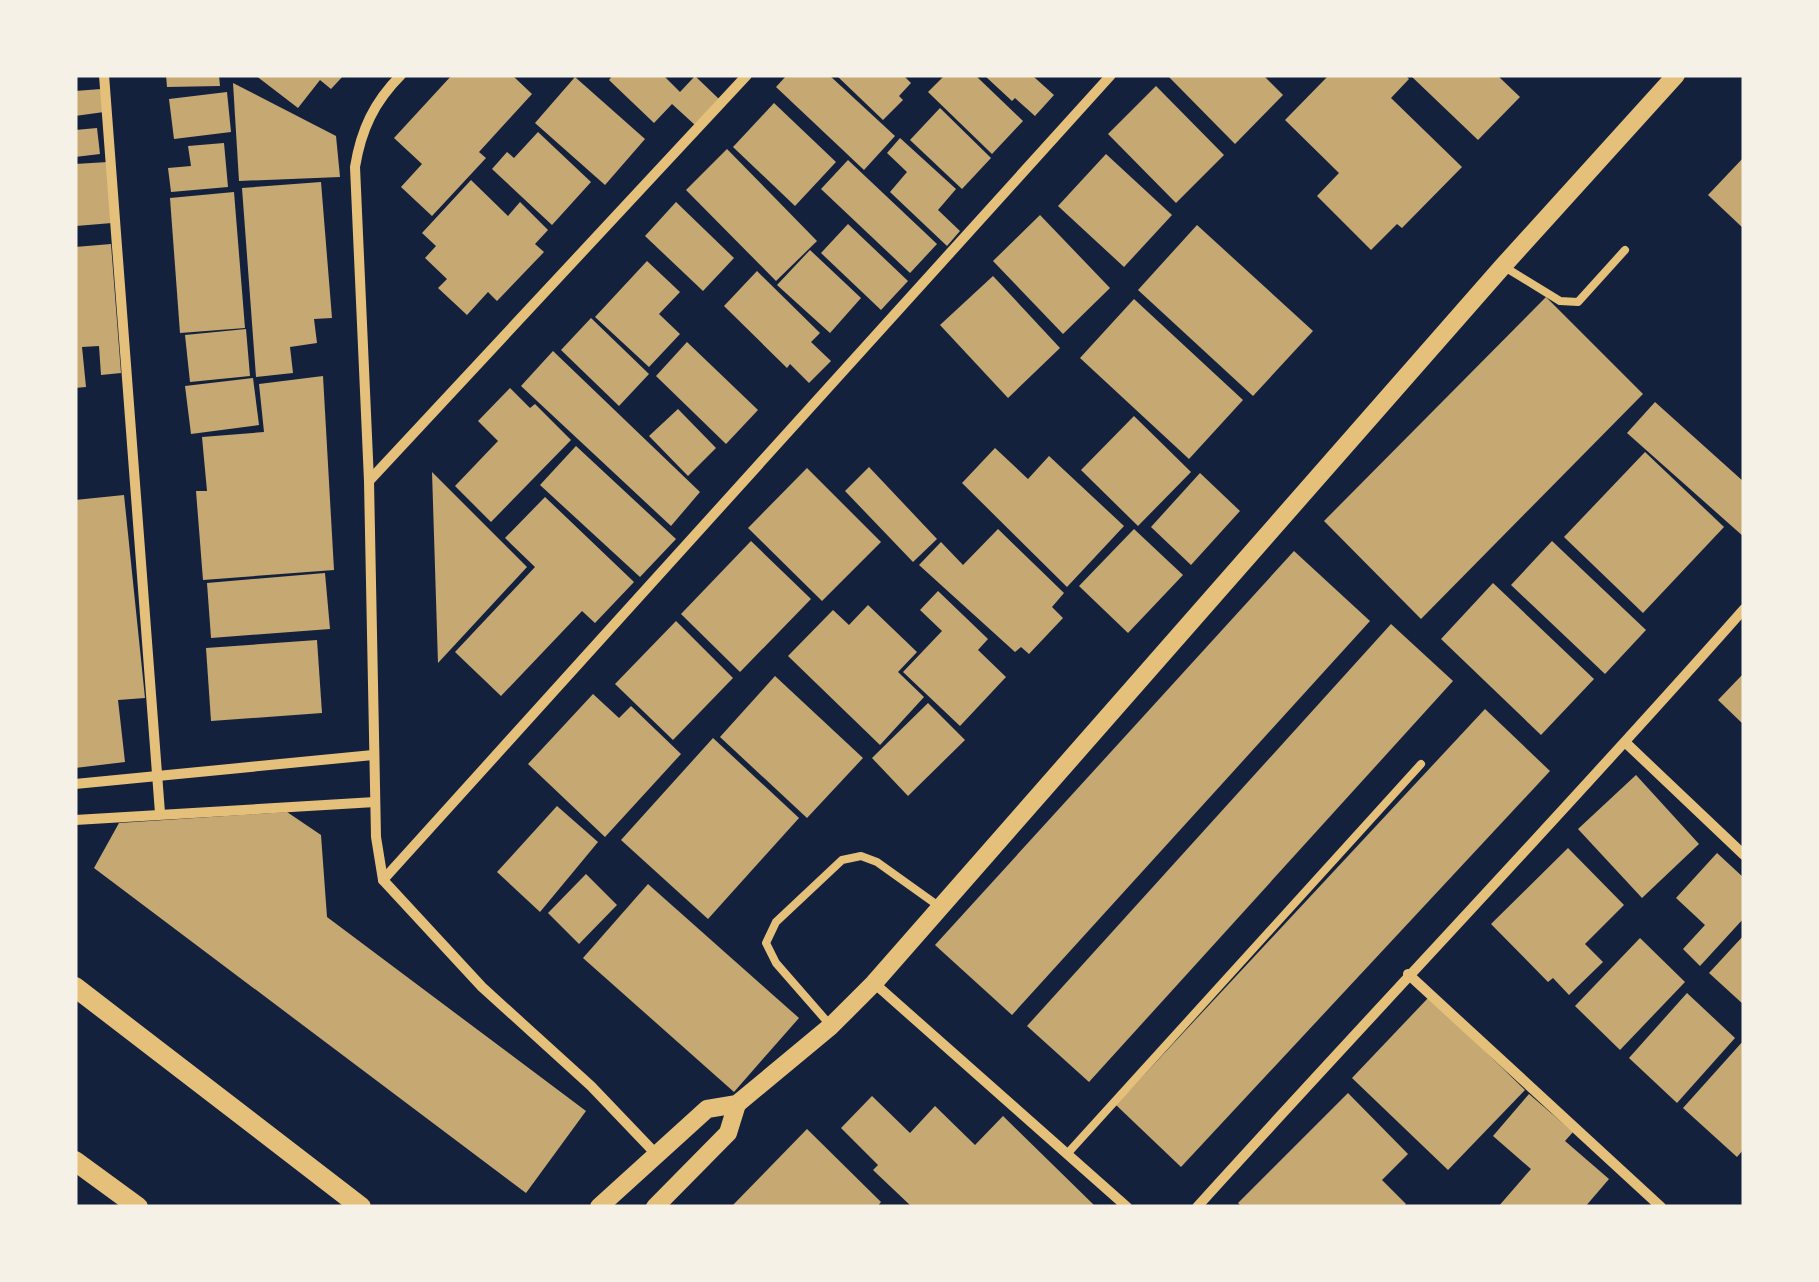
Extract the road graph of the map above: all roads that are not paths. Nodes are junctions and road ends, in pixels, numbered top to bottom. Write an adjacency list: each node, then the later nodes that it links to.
1 (104, 75): 13 (street)
2 (401, 75): 8 (street)
3 (747, 75): 8 (street)
4 (1111, 75): 19 (street)
5 (1676, 75): 7 (street)
6 (1625, 250): 7 (lane)
7 (1503, 266): 20 (street)
8 (369, 481): 11 (street)
9 (1744, 609): 10 (street)
10 (1626, 743): 18 (street); 21 (street)
11 (373, 755): 13 (street); 15 (street)
12 (1421, 764): 27 (lane)
13 (158, 775): 14 (street); 16 (street)
14 (75, 784)
15 (375, 802): 16 (street); 19 (street)
16 (160, 813): 17 (street)
17 (75, 820)
18 (1744, 855)
19 (383, 880): 26 (street)
20 (940, 907): 22 (street); 24 (lane)
21 (1408, 974): 34 (street); 35 (street)
22 (874, 983): 24 (street); 27 (street)
23 (75, 987): 30 (main road)
24 (830, 1026): 25 (street)
25 (737, 1104): 26 (street); 32 (street)
26 (656, 1154): 31 (street)
27 (1067, 1154): 33 (street)
28 (75, 1161): 29 (main road)
29 (138, 1207)
30 (361, 1207)
31 (599, 1207)
32 (656, 1207)
33 (1126, 1207)
34 (1197, 1207)
35 (1661, 1207)

